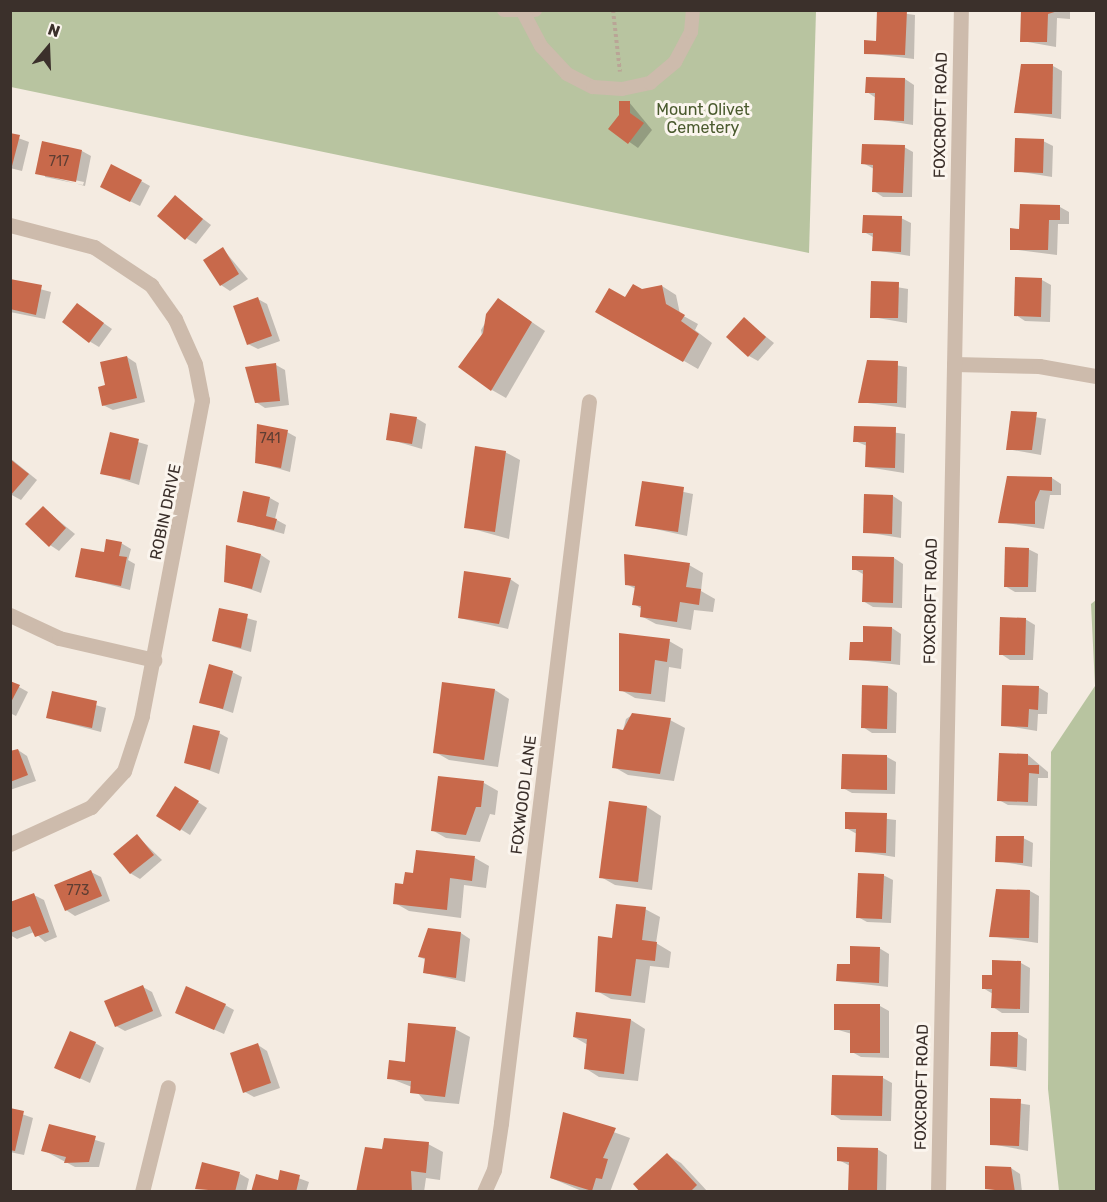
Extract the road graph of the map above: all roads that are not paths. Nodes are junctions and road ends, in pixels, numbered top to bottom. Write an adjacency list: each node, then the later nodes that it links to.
1 (504, 10): 4 (lane)
2 (693, 10): 4 (lane)
3 (961, 10): 6 (street, FOXCROFT ROAD)
4 (526, 11)
5 (10, 225): 10 (street, ROBIN DRIVE)
6 (954, 364): 7 (street); 15 (street, FOXCROFT ROAD)
7 (1096, 376)
8 (589, 401): 14 (street, FOXWOOD LANE)
9 (10, 615): 10 (street)
10 (154, 660): 11 (street, ROBIN DRIVE)
11 (10, 844)
12 (168, 1087): 13 (street)
13 (142, 1191)
14 (484, 1191)
15 (938, 1191)

